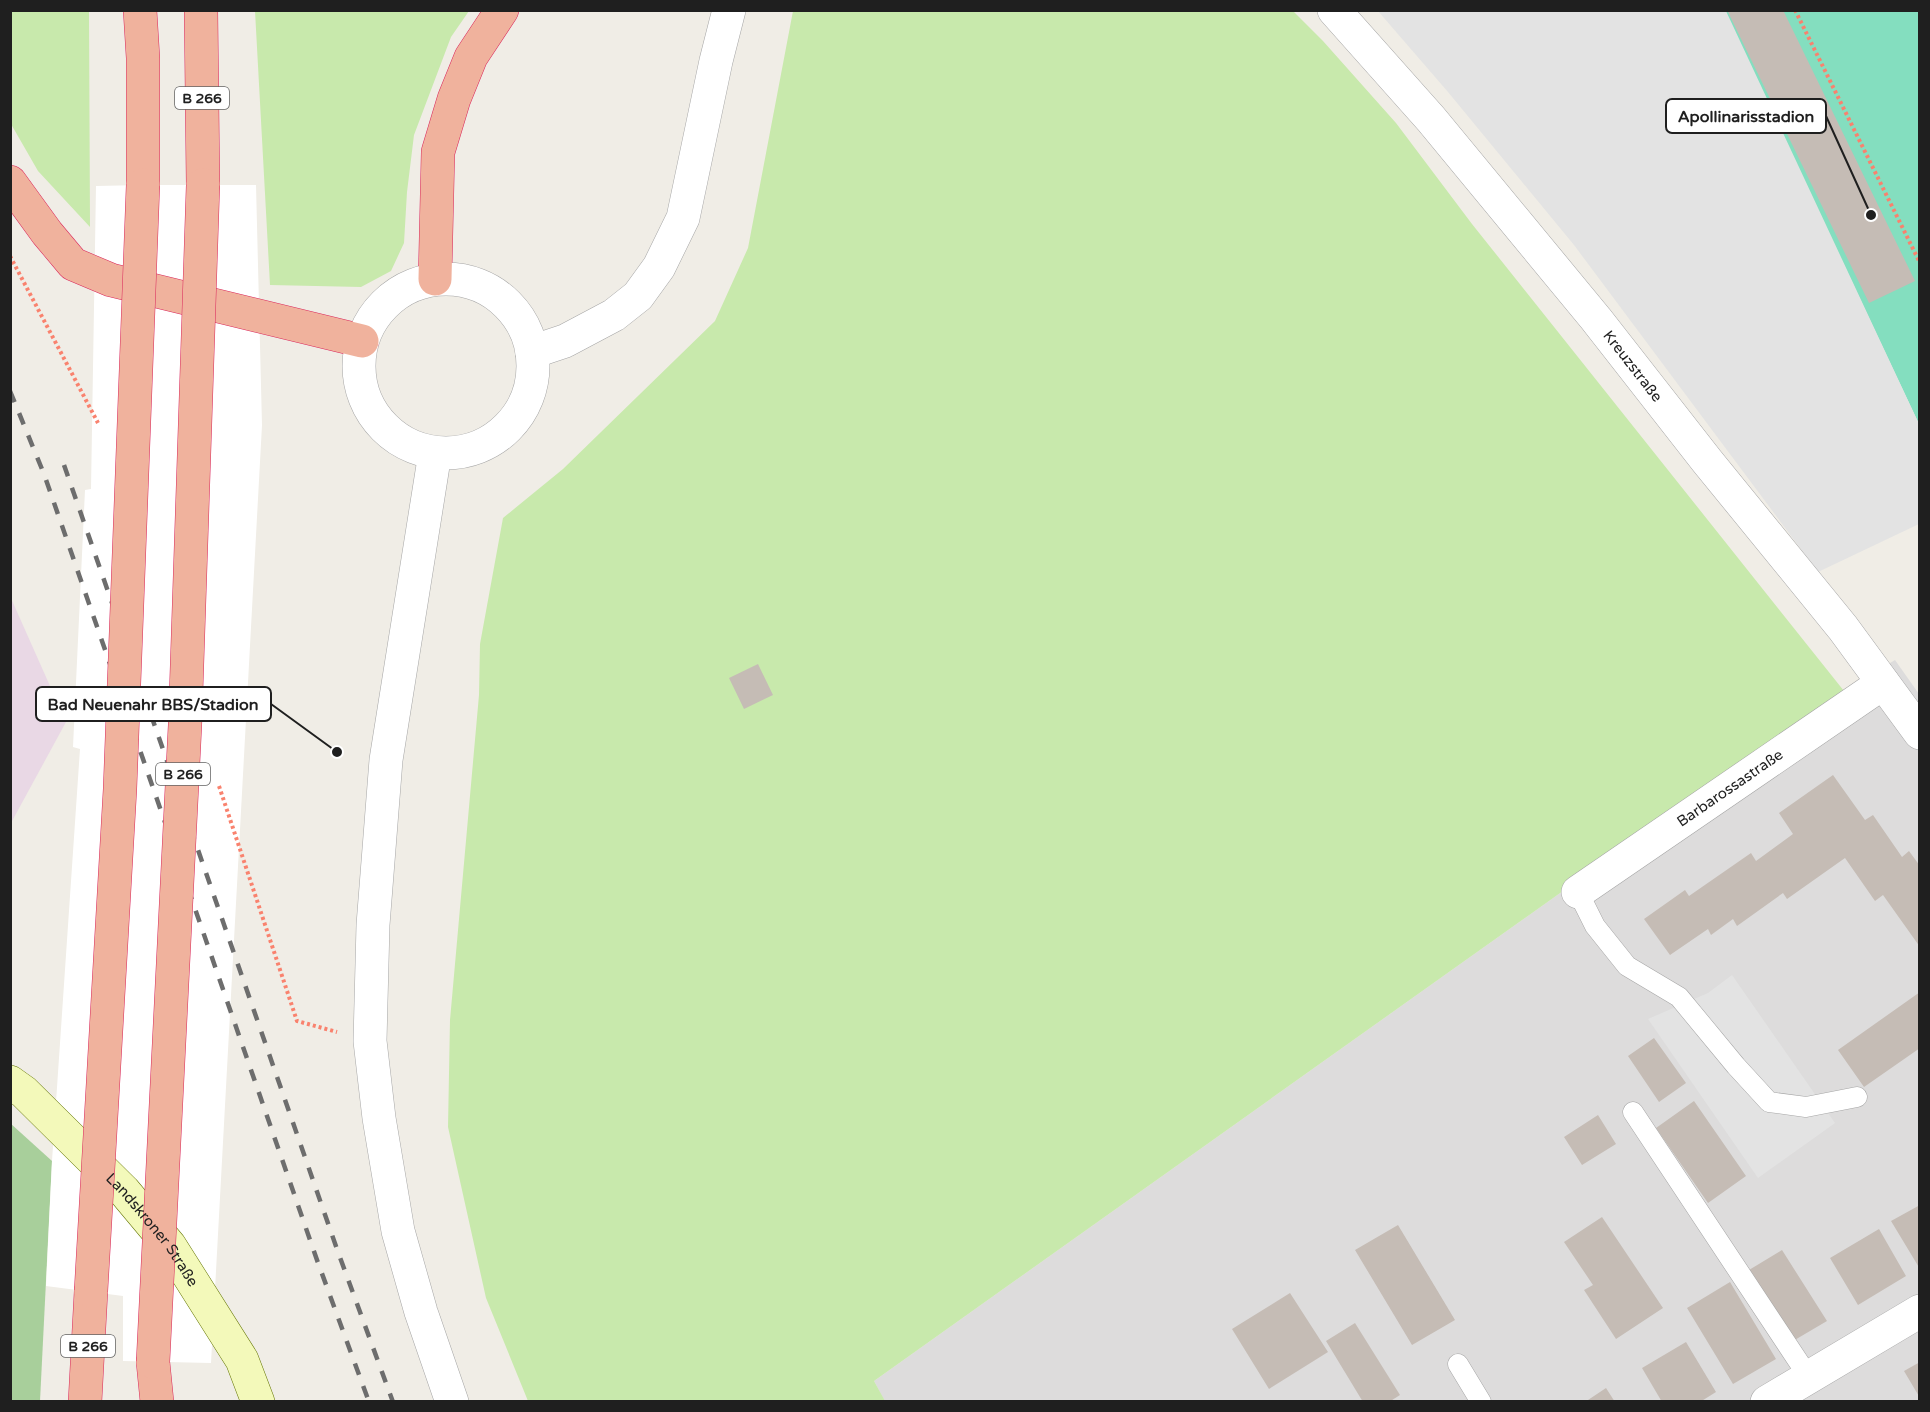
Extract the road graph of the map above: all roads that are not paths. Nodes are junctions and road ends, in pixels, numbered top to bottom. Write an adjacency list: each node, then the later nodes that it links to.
1 (140, 10): 21 (highway, B 266, bridge)
2 (201, 10): 18 (highway, B 266, bridge)
3 (502, 10): 7 (highway)
4 (729, 10): 9 (street)
5 (1334, 10): 11 (street, Kreuzstraße)
6 (10, 182): 8 (highway)
7 (435, 279): 8 (street); 9 (street)
8 (362, 341): 10 (street)
9 (531, 352): 10 (street)
10 (435, 453): 25 (street)
11 (1883, 683): 12 (street, Kreuzstraße); 13 (street, Barbarossastraße)
12 (1920, 733)
13 (1578, 892): 15 (lane)
14 (10, 1082): 24 (main road, Landskroner Straße)
15 (1857, 1097)
16 (1633, 1112): 20 (lane)
17 (1920, 1311): 20 (street)
18 (153, 1362): 22 (highway, B 266); 23 (highway, B 266)
19 (1458, 1364): 26 (lane)
20 (1808, 1376): 27 (street)
21 (85, 1401)
22 (150, 1401)
23 (157, 1401)
24 (258, 1401)
25 (452, 1401)
26 (1481, 1401)
27 (1767, 1401)

